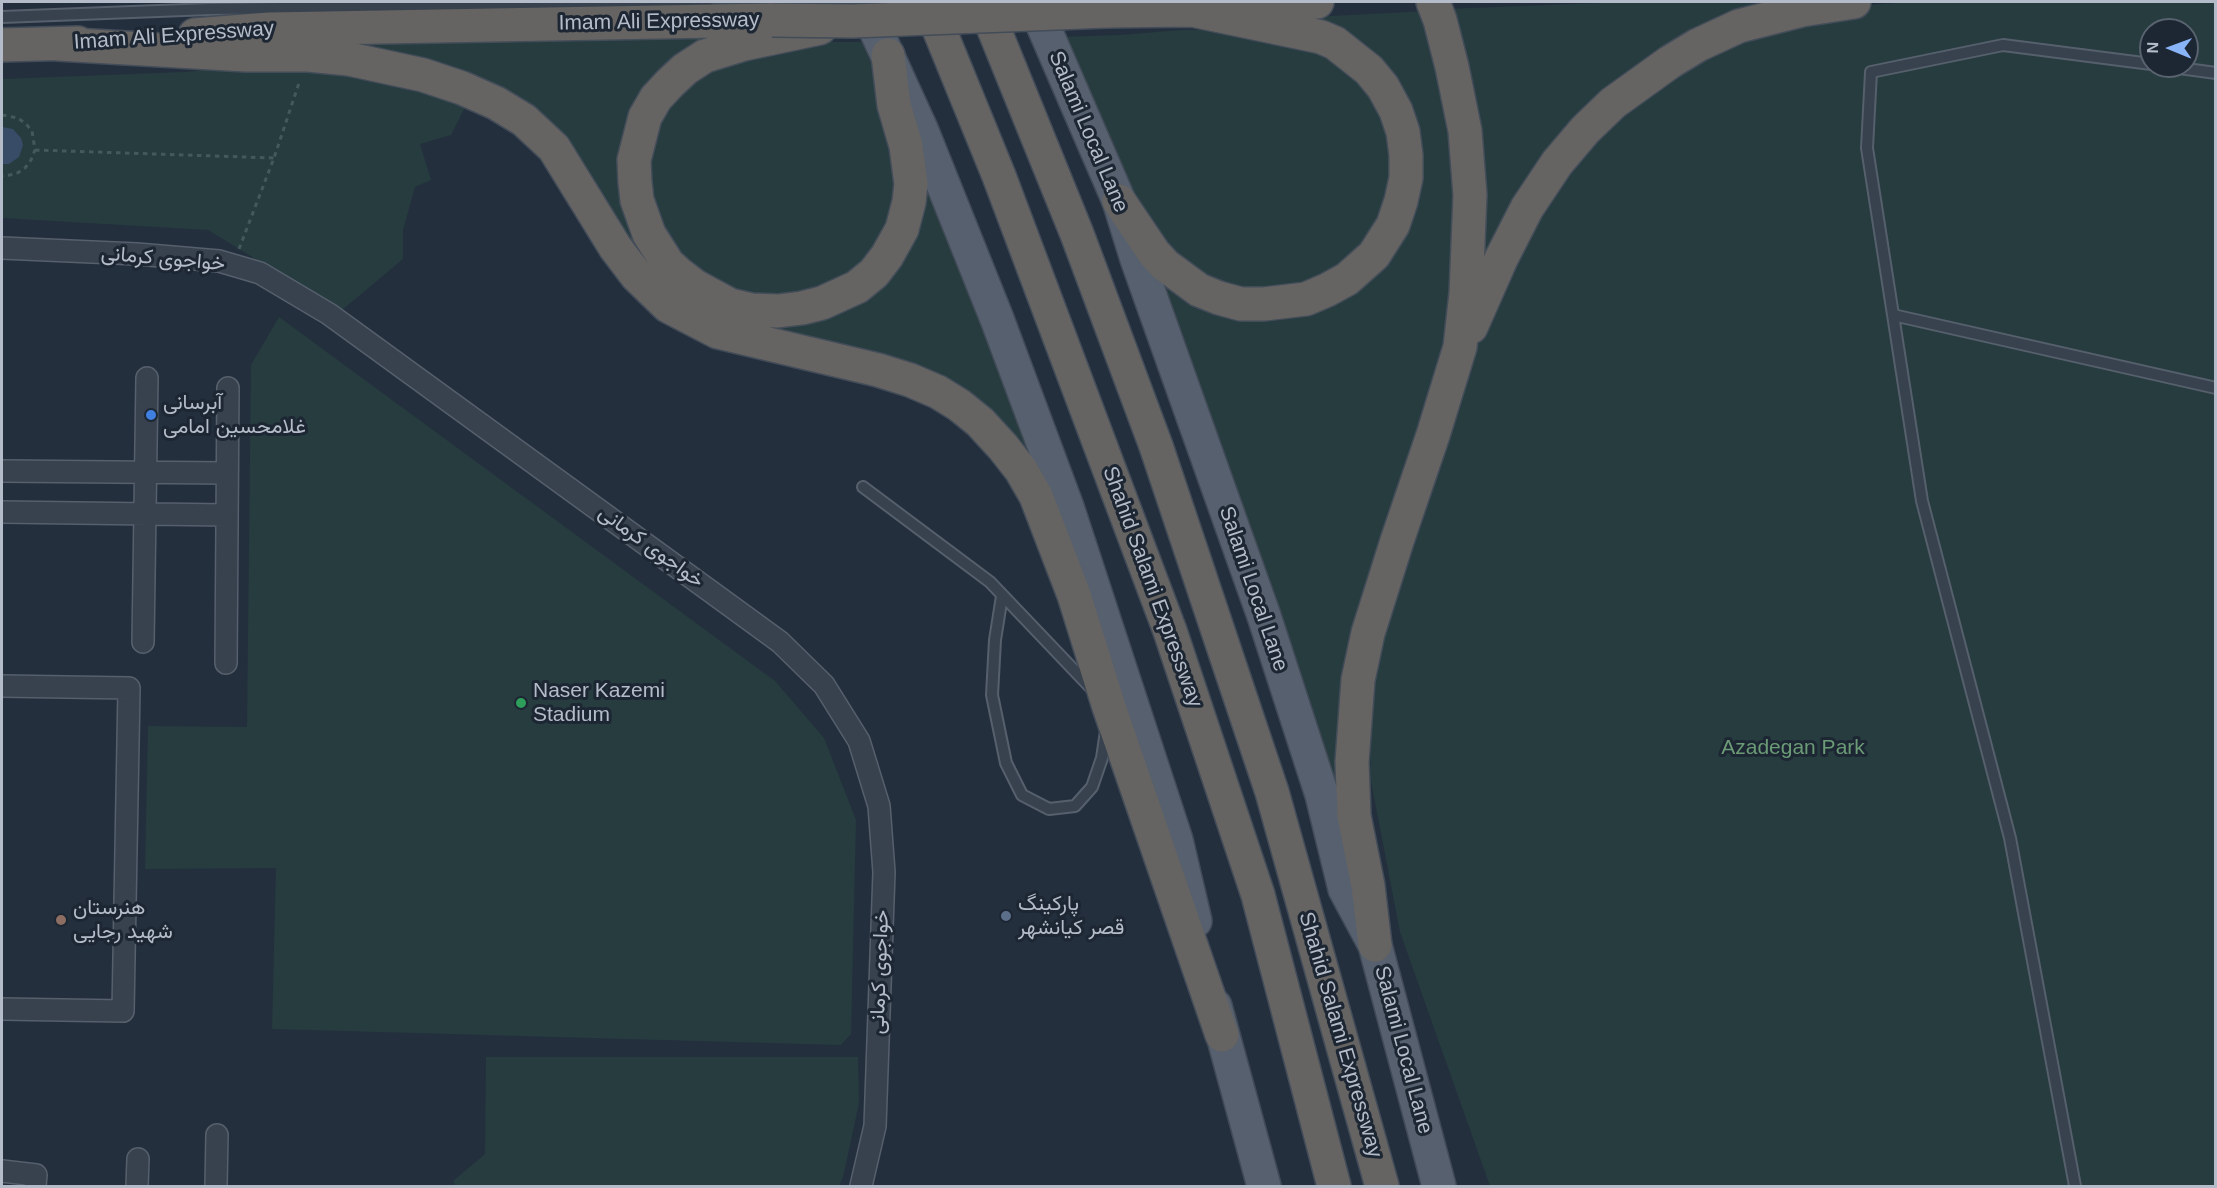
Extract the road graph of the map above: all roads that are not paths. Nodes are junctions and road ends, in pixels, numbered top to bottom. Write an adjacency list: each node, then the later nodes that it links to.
1 (707, 2): 10 (lane)
2 (928, 2): 47 (highway, Shahid Salami Expressway)
3 (983, 2): 48 (highway, Shahid Salami Expressway)
4 (1033, 2): 17 (main road, Salami Local Lane)
5 (1317, 2): 8 (highway, Imam Ali Expressway)
6 (1433, 2): 20 (highway)
7 (1854, 2): 20 (highway)
8 (1192, 10): 9 (highway, Imam Ali Expressway, bridge); 17 (highway)
9 (858, 11): 11 (highway, Imam Ali Expressway, bridge); 13 (main road); 13 (highway)
10 (2, 16)
11 (58, 44): 12 (highway, Imam Ali Expressway); 35 (highway)
12 (2, 45)
13 (888, 55): 38 (main road)
14 (2139, 62): 19 (lane)
15 (2199, 71): 16 (lane)
16 (2216, 73)
17 (1119, 201): 36 (main road, Salami Local Lane)
18 (2, 248): 45 (street, خواجوی کرمانی)
19 (1893, 315): 23 (lane); 50 (lane)
20 (1460, 347): 36 (highway)
21 (147, 378): 25 (street)
22 (228, 388): 26 (street)
23 (2216, 388)
24 (2, 471): 25 (street)
25 (145, 472): 26 (street); 29 (street)
26 (227, 473): 30 (street)
27 (863, 487): 31 (lane)
28 (2, 512): 29 (street)
29 (145, 514): 30 (street); 32 (street)
30 (227, 515): 33 (street)
31 (1002, 596): 35 (lane); 35 (lane)
32 (143, 642)
33 (226, 663)
34 (2, 687): 37 (street)
35 (1109, 707): 38 (highway)
36 (1375, 945): 49 (main road, Salami Local Lane)
37 (2, 1009)
38 (1222, 1035): 46 (main road)
39 (217, 1135): 44 (street)
40 (138, 1159): 43 (street)
41 (2, 1171): 42 (street)
42 (36, 1181)
43 (137, 1186)
44 (216, 1186)
45 (861, 1186)
46 (1264, 1186)
47 (1334, 1186)
48 (1382, 1186)
49 (1438, 1186)
50 (2075, 1186)

